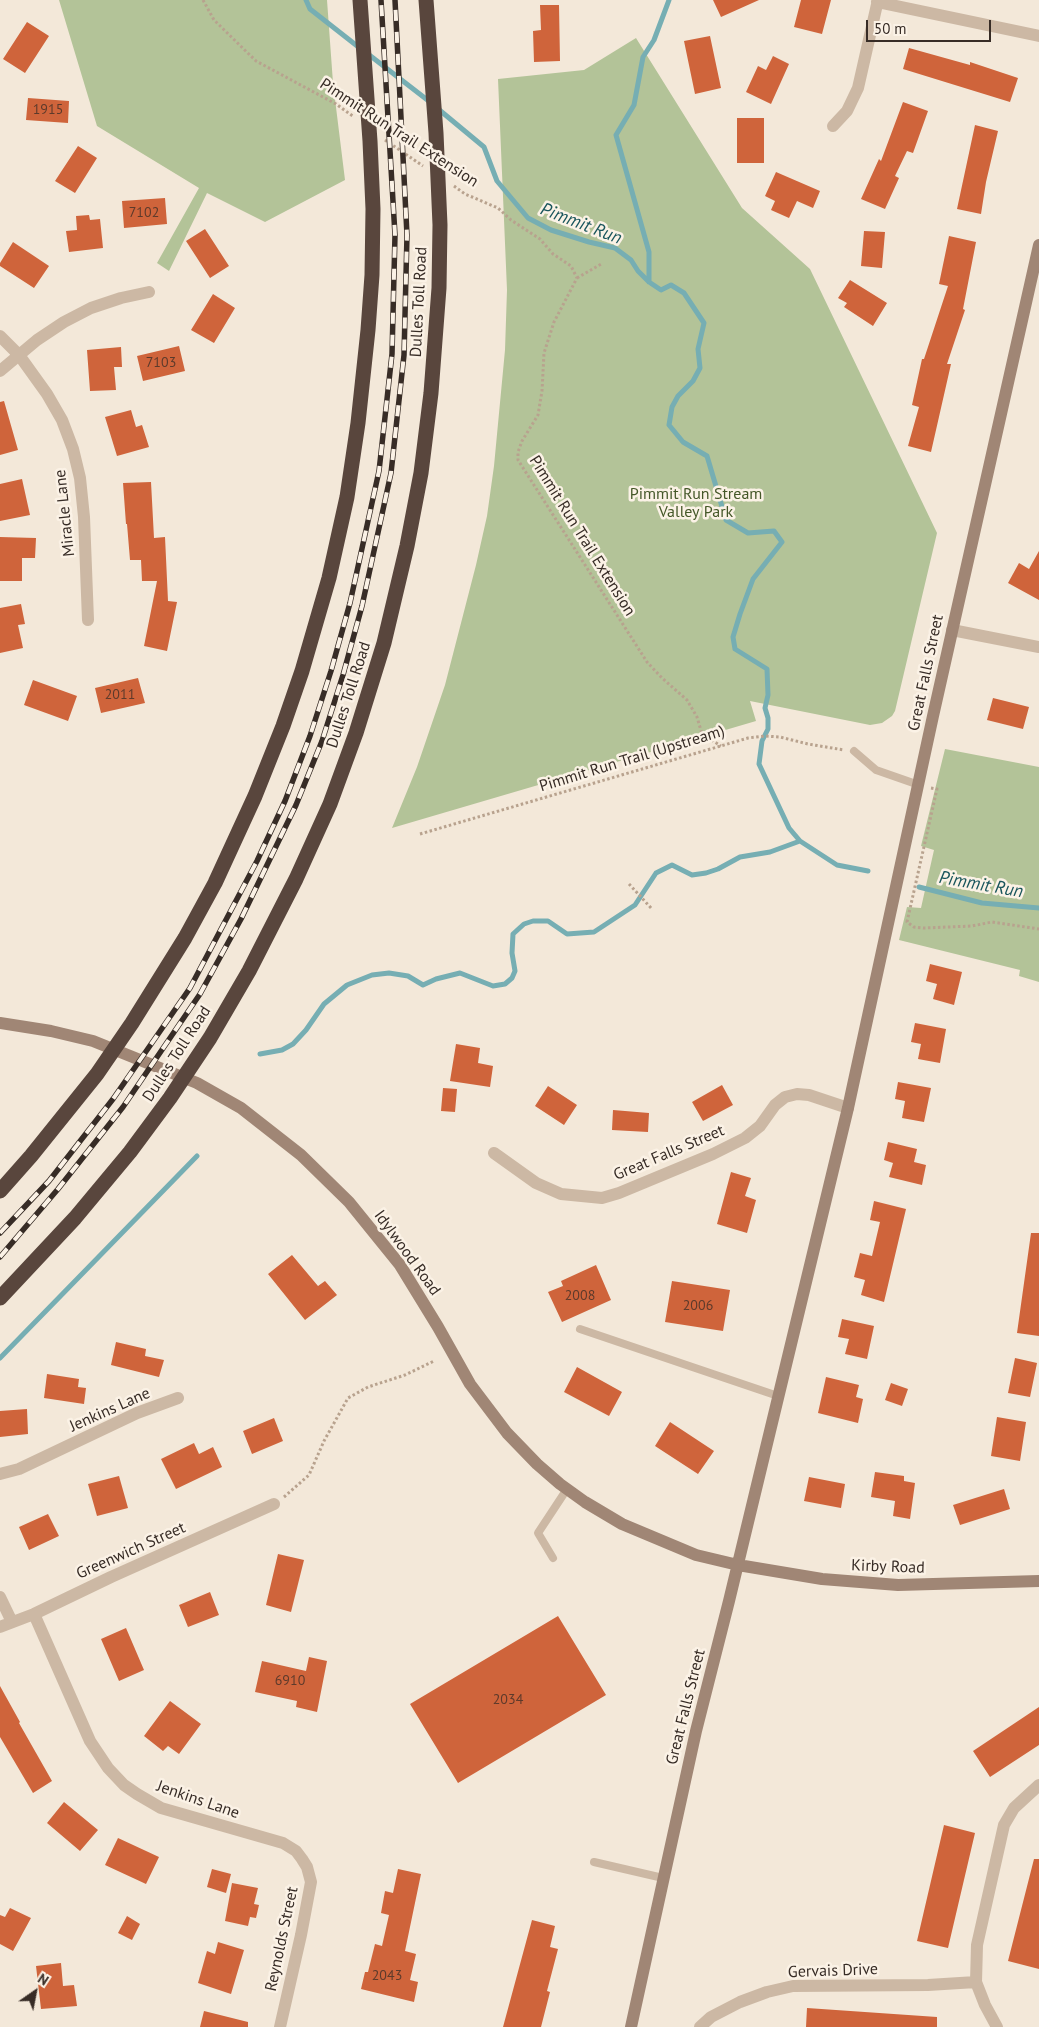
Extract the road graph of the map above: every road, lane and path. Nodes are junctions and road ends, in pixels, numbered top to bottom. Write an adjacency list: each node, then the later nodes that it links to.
1 (203, 0): 6 (path, Pimmit Run Trail Extension)
2 (426, 0): 32 (highway, Dulles Toll Road)
3 (878, 1): 5 (street); 7 (street)
4 (360, 5): 8 (highway)
5 (1039, 36)
6 (355, 117)
7 (833, 126)
8 (374, 138): 9 (path, Pimmit Run Trail Extension); 31 (highway)
9 (428, 169)
10 (450, 184): 13 (path, Pimmit Run Trail Extension)
11 (1039, 245): 19 (main road, Great Falls Street)
12 (603, 263): 13 (path)
13 (577, 278): 21 (path, Pimmit Run Trail Extension)
14 (149, 292): 16 (street)
15 (0, 336): 16 (street, Miracle Lane)
16 (19, 355): 17 (street); 18 (street, Miracle Lane)
17 (0, 371)
18 (88, 620)
19 (952, 630): 20 (street); 23 (main road, Great Falls Street)
20 (1039, 647)
21 (721, 746): 22 (path, Pimmit Run Trail (Upstream)); 24 (path, Pimmit Run Trail (Upstream))
22 (854, 751): 23 (lane)
23 (919, 785): 27 (path); 29 (main road, Great Falls Street)
24 (420, 834)
25 (629, 884): 26 (path)
26 (652, 909)
27 (1039, 929)
28 (0, 1023): 38 (main road, Idylwood Road)
29 (848, 1108): 30 (street, Great Falls Street); 35 (main road, Great Falls Street)
30 (494, 1153)
31 (0, 1191)
32 (0, 1298)
33 (580, 1329): 35 (lane)
34 (434, 1361): 39 (path)
35 (778, 1396): 41 (main road, Great Falls Street)
36 (178, 1398): 37 (street, Jenkins Lane)
37 (0, 1474)
38 (567, 1489): 40 (lane); 41 (main road, Idylwood Road)
39 (274, 1504): 44 (street, Greenwich Street)
40 (553, 1558)
41 (738, 1565): 42 (main road, Kirby Road); 50 (main road, Great Falls Street)
42 (1039, 1581)
43 (0, 1597): 45 (street)
44 (34, 1614): 45 (street, Greenwich Street); 48 (street, Jenkins Lane)
45 (12, 1622): 46 (street, Greenwich Street)
46 (0, 1627)
47 (1039, 1785): 51 (street)
48 (302, 1859): 52 (street, Reynolds Street)
49 (594, 1862): 50 (lane)
50 (663, 1878): 53 (main road, Great Falls Street)
51 (976, 1982): 54 (street, Gervais Drive); 55 (street)
52 (280, 2027)
53 (631, 2027)
54 (700, 2027)
55 (997, 2027)

